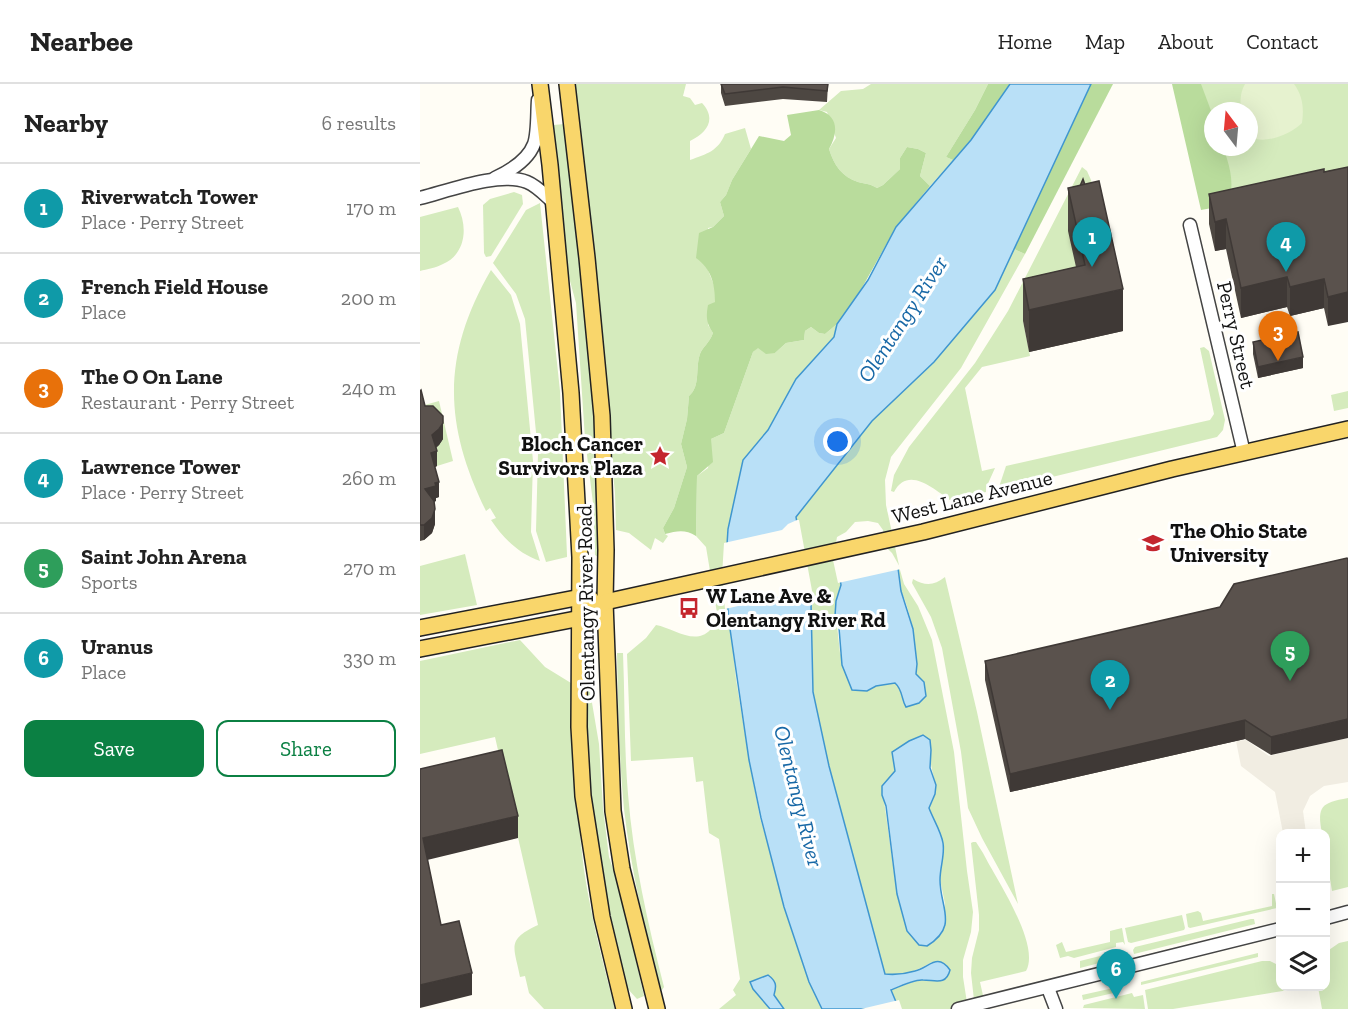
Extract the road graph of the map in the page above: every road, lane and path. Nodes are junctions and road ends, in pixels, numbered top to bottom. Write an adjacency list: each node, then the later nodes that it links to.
1 (539, 84): 3 (street); 5 (main road, Olentangy River Road)
2 (567, 84): 10 (main road, Olentangy River Road)
3 (488, 181): 4 (street); 5 (street)
4 (420, 198)
5 (553, 202): 9 (main road, Olentangy River Road)
6 (1190, 225): 8 (street, Perry Street)
7 (1348, 429): 8 (main road, West Lane Avenue)
8 (1244, 453): 10 (main road, West Lane Avenue)
9 (581, 597): 10 (main road, West Lane Avenue); 11 (main road, Olentangy River Road); 12 (main road, West Lane Avenue)
10 (605, 602): 11 (main road, West Lane Avenue); 19 (main road, Olentangy River Road)
11 (581, 618): 13 (main road, West Lane Avenue); 18 (main road, Olentangy River Road)
12 (420, 628)
13 (420, 650)
14 (1348, 912): 15 (street)
15 (1330, 917)
16 (1276, 930): 17 (street)
17 (1048, 988): 20 (street); 21 (street)
18 (624, 1009)
19 (657, 1009)
20 (958, 1009)
21 (1056, 1009)

